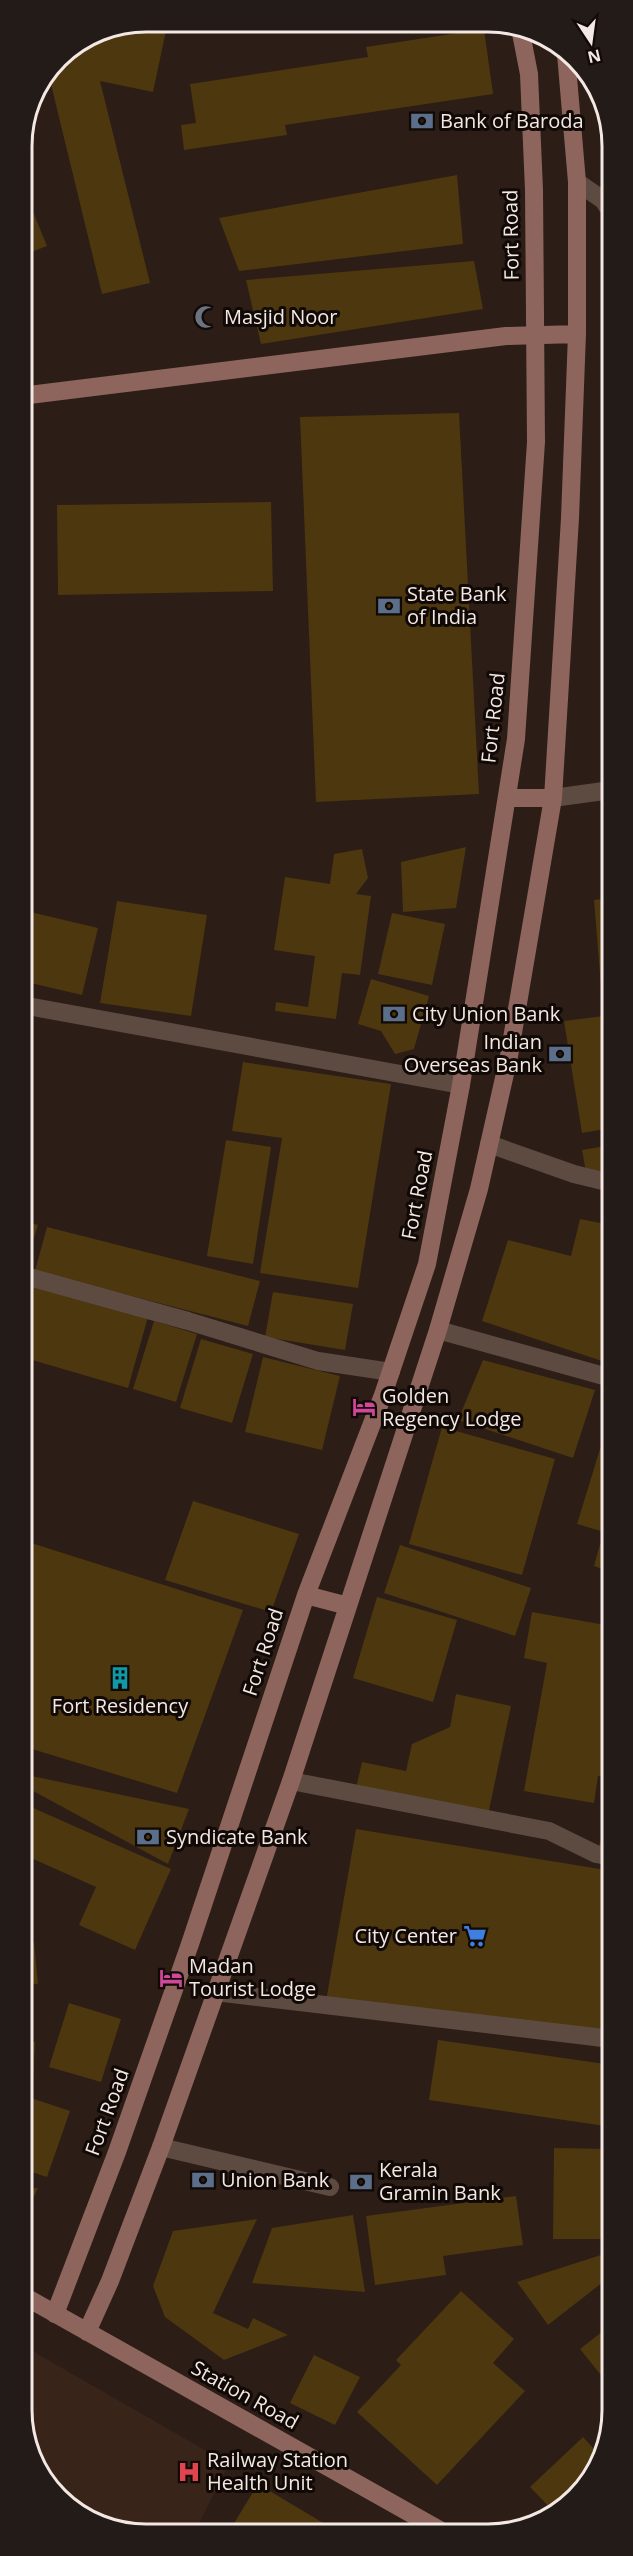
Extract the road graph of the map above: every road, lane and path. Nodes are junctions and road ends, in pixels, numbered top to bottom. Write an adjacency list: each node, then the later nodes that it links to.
1 (522, 37): 6 (main road, Fort Road)
2 (568, 72): 3 (main road)
3 (577, 182): 4 (street); 5 (main road)
4 (602, 199)
5 (577, 334): 6 (main road); 10 (main road)
6 (535, 335): 7 (main road); 9 (main road, Fort Road)
7 (32, 395)
8 (602, 791): 10 (street)
9 (507, 798): 10 (main road); 12 (main road, Fort Road)
10 (553, 798): 13 (main road)
11 (32, 1007): 12 (street)
12 (461, 1085): 17 (main road, Fort Road)
13 (489, 1144): 14 (street); 16 (main road)
14 (602, 1181)
15 (32, 1278): 17 (street)
16 (438, 1330): 18 (street); 20 (main road)
17 (391, 1372): 19 (main road, Fort Road)
18 (601, 1375)
19 (306, 1595): 20 (main road); 28 (main road, Fort Road)
20 (348, 1606): 21 (main road)
21 (291, 1781): 22 (street); 23 (main road)
22 (601, 1855)
23 (215, 1992): 24 (street); 25 (main road)
24 (601, 2038)
25 (161, 2147): 26 (street); 29 (main road)
26 (330, 2187)
27 (32, 2301): 28 (main road, Station Road)
28 (55, 2314): 29 (main road, Station Road)
29 (87, 2332): 30 (main road, Station Road)
30 (429, 2524)

